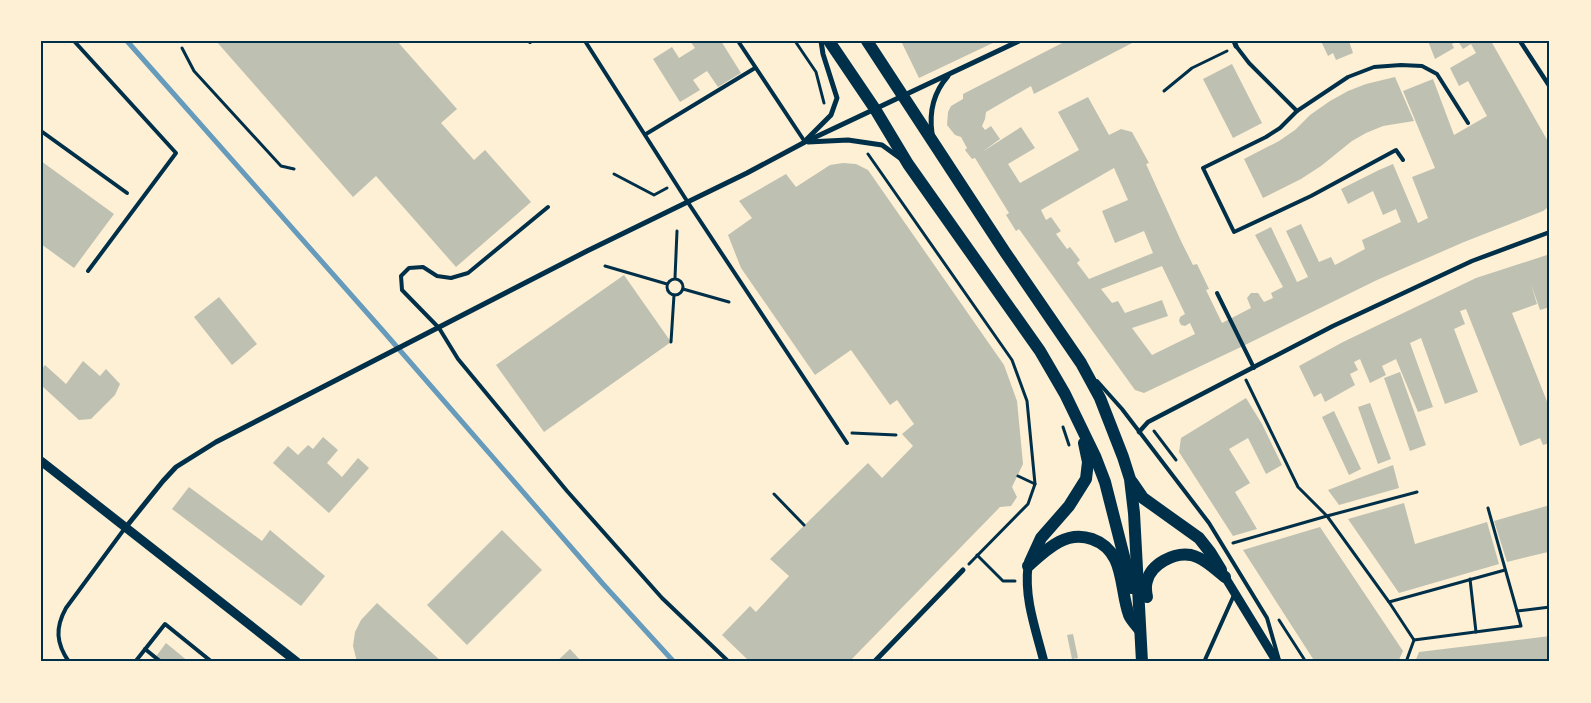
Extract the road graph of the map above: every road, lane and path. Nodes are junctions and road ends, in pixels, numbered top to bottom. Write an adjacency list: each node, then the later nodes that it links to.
1 (74, 41): 37 (lane)
2 (585, 41): 22 (lane)
3 (738, 41): 12 (lane)
4 (795, 41): 19 (path)
5 (821, 41): 19 (street)
6 (829, 41): 17 (main road)
7 (867, 41): 16 (main road)
8 (1019, 41): 13 (street)
9 (1520, 41): 14 (street)
10 (1235, 44): 15 (path); 18 (lane)
11 (182, 48): 28 (path)
12 (755, 68): 22 (lane); 23 (lane)
13 (950, 74): 16 (street); 24 (street)
14 (1550, 87)
15 (1164, 91)
16 (903, 95): 17 (street); 24 (main road)
17 (874, 109): 23 (street); 27 (main road)
18 (1297, 111): 20 (lane); 26 (lane)
19 (830, 115): 23 (street)
20 (1468, 123)
21 (41, 131): 31 (lane)
22 (646, 134): 30 (lane)
23 (805, 142): 27 (street); 32 (street)
24 (933, 142): 46 (main road)
25 (873, 154): 59 (path)
26 (1403, 160)
27 (908, 164): 50 (main road)
28 (294, 169)
29 (614, 174): 30 (path)
30 (676, 184): 32 (lane)
31 (127, 193)
32 (687, 201): 44 (street); 51 (lane)
33 (548, 207): 44 (lane)
34 (677, 231): 38 (path)
35 (1550, 232): 47 (street)
36 (604, 266): 39 (path)
37 (88, 271)
38 (675, 278): 39 (path); 40 (path)
39 (667, 284): 42 (path)
40 (683, 289): 42 (path); 43 (path)
41 (1217, 293): 47 (lane)
42 (674, 295): 45 (path)
43 (729, 302)
44 (439, 328): 65 (street); 88 (lane)
45 (671, 342)
46 (1081, 363): 52 (lane); 58 (main road)
47 (1254, 368): 48 (street)
48 (1242, 373): 52 (street); 63 (path)
49 (1062, 425): 55 (path)
50 (1081, 426): 68 (main road); 78 (main road)
51 (841, 432): 53 (path); 54 (lane)
52 (1139, 432): 92 (lane)
53 (896, 435)
54 (847, 443)
55 (1072, 451)
56 (41, 461): 65 (street)
57 (1018, 476): 59 (path)
58 (1130, 479): 71 (main road); 78 (main road)
59 (1035, 484): 67 (path)
60 (1417, 492): 63 (path)
61 (774, 494): 64 (path)
62 (1488, 508): 70 (path)
63 (1327, 516): 66 (path); 75 (path)
64 (804, 526)
65 (126, 527): 83 (lane); 87 (street)
66 (1230, 544)
67 (977, 556): 69 (path); 73 (path)
68 (1028, 566): 73 (street); 78 (main road)
69 (963, 570): 89 (street)
70 (1505, 570): 72 (path); 77 (path)
71 (1225, 577): 74 (street); 78 (main road)
72 (1470, 579): 75 (path); 79 (path)
73 (1026, 581): 90 (street)
74 (1235, 593): 91 (lane); 92 (street)
75 (1390, 602): 80 (path)
76 (1550, 608): 77 (path)
77 (1517, 611): 79 (path)
78 (1140, 624): 82 (main road)
79 (1476, 632): 80 (path)
80 (1414, 640): 93 (path)
81 (145, 650): 84 (lane); 85 (lane); 86 (lane)
82 (1142, 657)
83 (69, 662)
84 (135, 662)
85 (161, 662)
86 (212, 662)
87 (297, 662)
88 (729, 662)
89 (874, 662)
90 (1044, 662)
91 (1204, 662)
92 (1278, 662)
93 (1406, 662)

